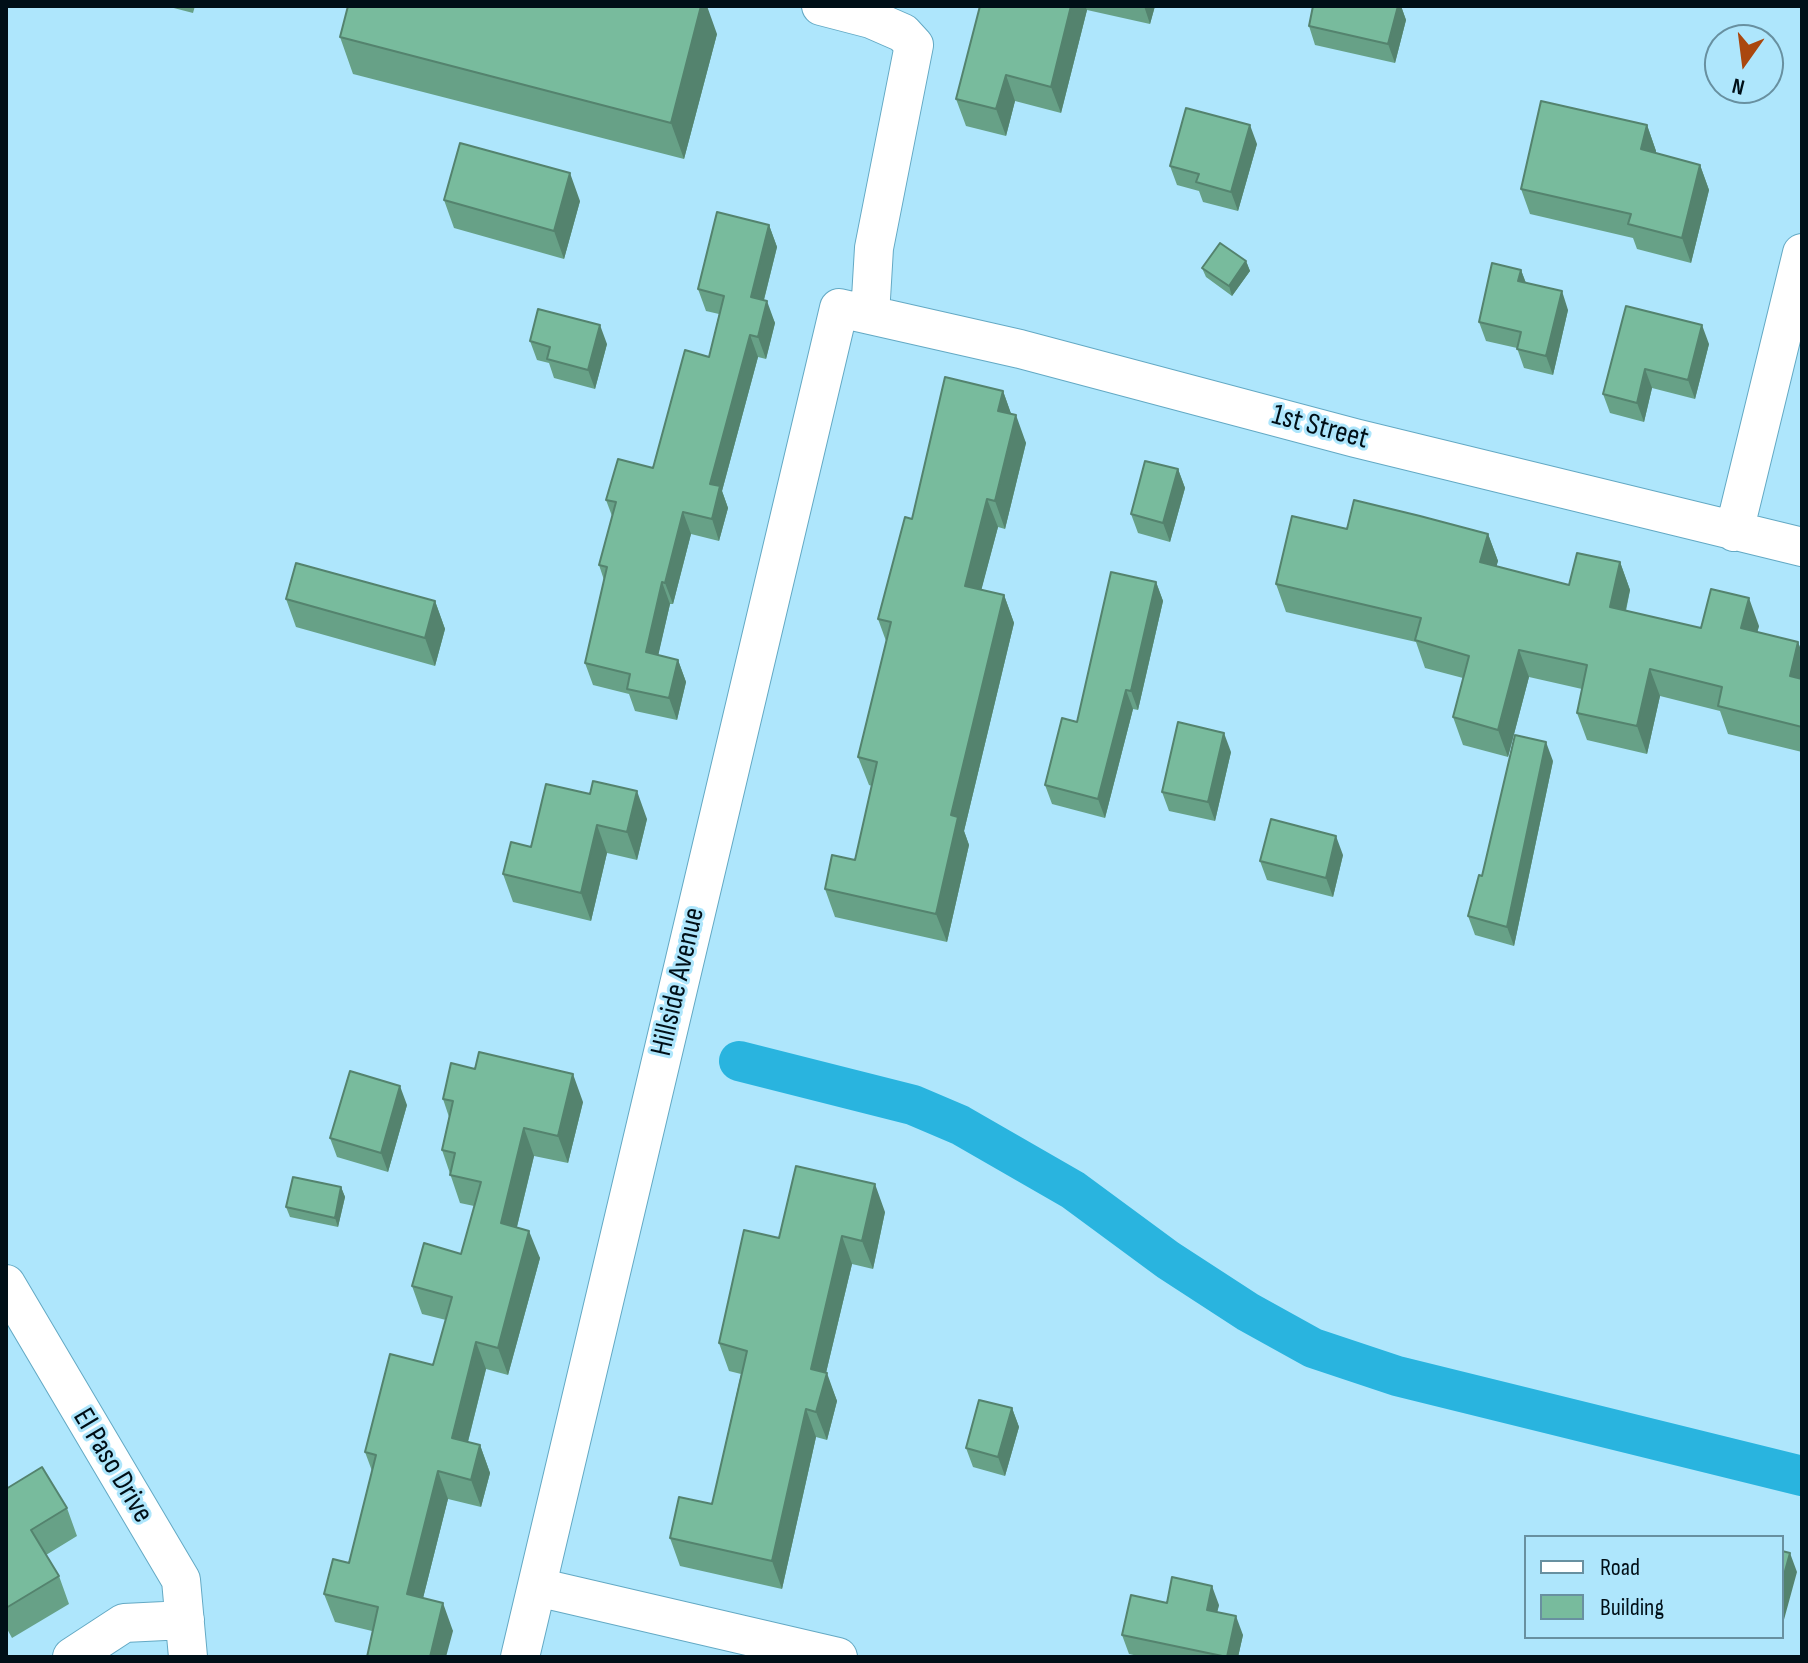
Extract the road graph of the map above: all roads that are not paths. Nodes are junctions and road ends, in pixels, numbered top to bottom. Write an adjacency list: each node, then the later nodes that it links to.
1 (821, 6): 3 (street, Hillside Avenue)
2 (1802, 253): 4 (street)
3 (855, 311): 4 (street, 1st Street); 7 (street, Hillside Avenue)
4 (1734, 532): 5 (street, 1st Street)
5 (1802, 547)
6 (6, 1284): 8 (street, El Paso Drive)
7 (537, 1587): 10 (street, Hillside Avenue); 11 (street)
8 (187, 1639): 9 (street)
9 (72, 1657)
10 (520, 1657)
11 (838, 1657)

